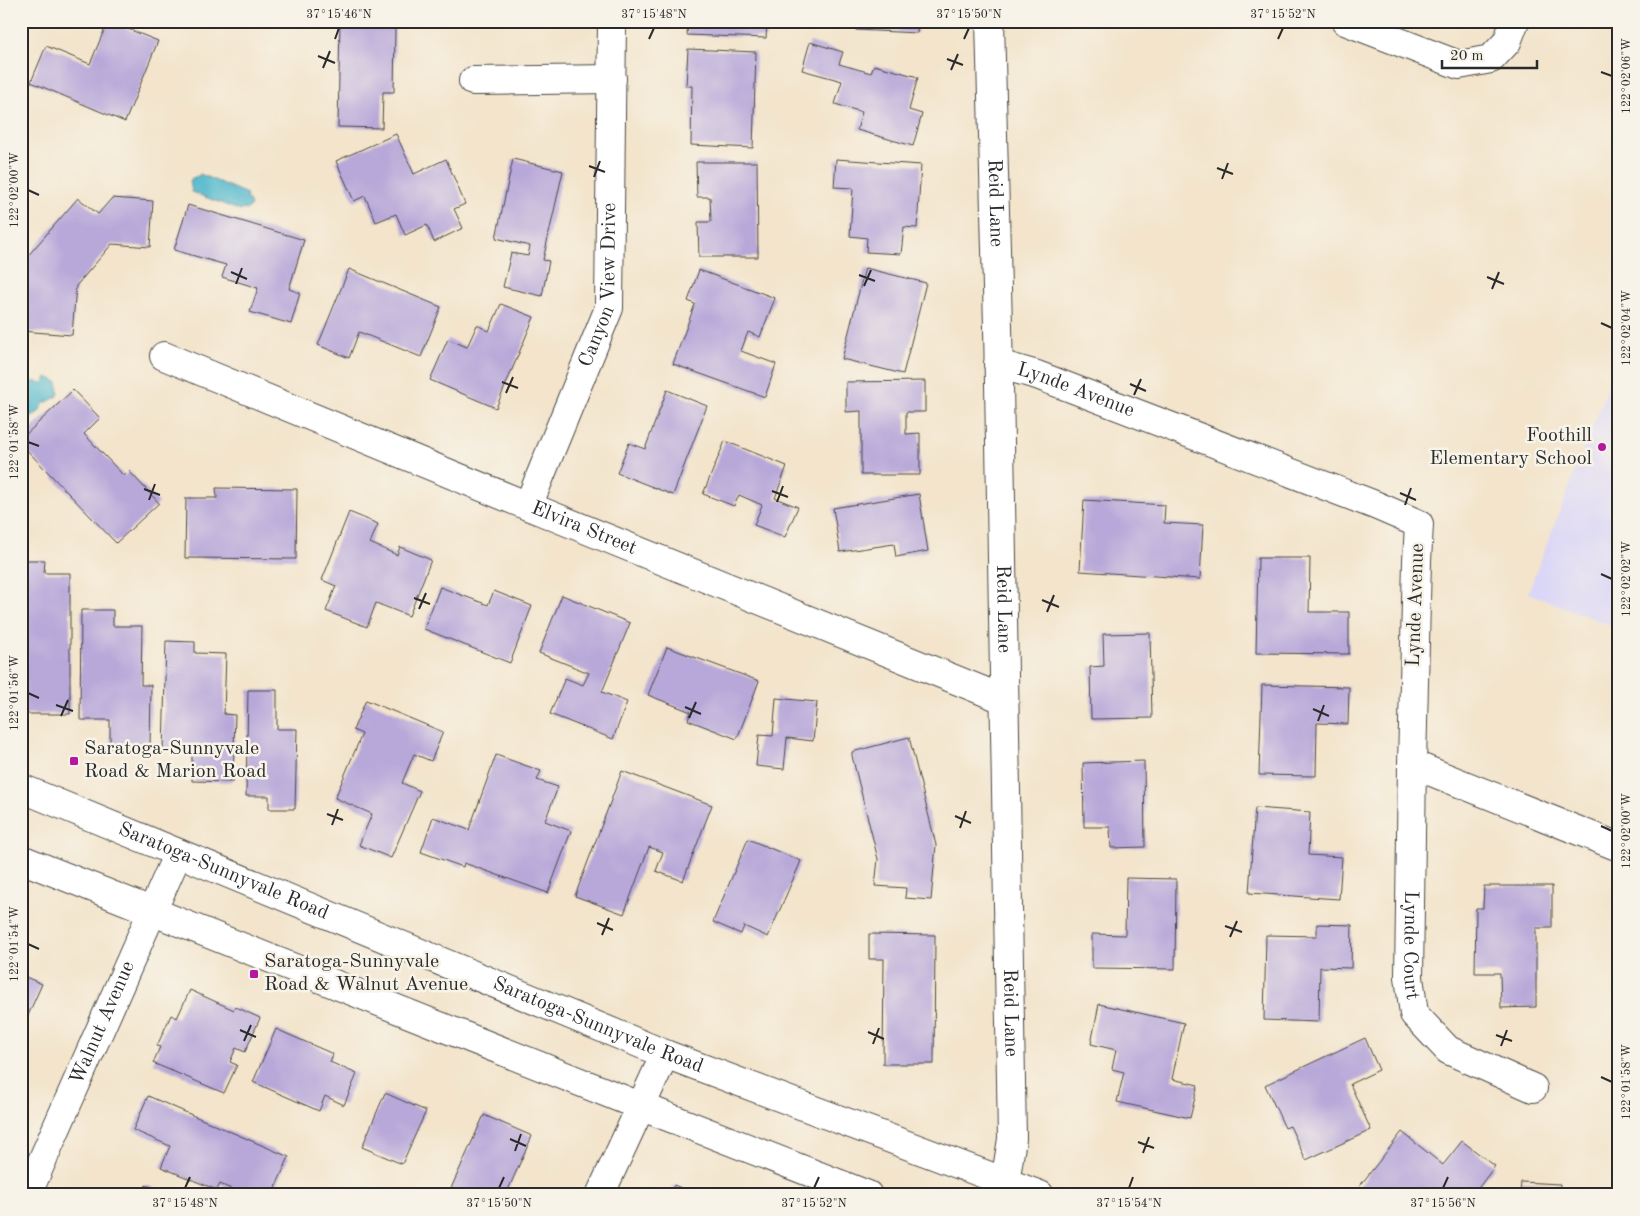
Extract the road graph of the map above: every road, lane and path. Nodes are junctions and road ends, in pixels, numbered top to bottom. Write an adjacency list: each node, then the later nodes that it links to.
1 (612, 21): 5 (street, Canyon View Drive)
2 (990, 21): 8 (street, Reid Lane)
3 (1345, 21): 4 (street)
4 (1511, 32)
5 (612, 78): 6 (street); 9 (street, Canyon View Drive)
6 (473, 81)
7 (164, 356): 9 (street, Elvira Street)
8 (998, 364): 10 (street, Reid Lane); 11 (street, Lynde Avenue)
9 (528, 506): 10 (street, Elvira Street)
10 (1003, 698): 20 (street, Reid Lane)
11 (1412, 764): 13 (street); 18 (street, Lynde Court)
12 (21, 788): 14 (street, Saratoga-Sunnyvale Road)
13 (1619, 847)
14 (178, 853): 16 (street, Walnut Avenue); 17 (street, Saratoga-Sunnyvale Road)
15 (21, 859): 16 (street)
16 (153, 911): 19 (street); 21 (street, Walnut Avenue)
17 (666, 1054): 19 (street); 20 (street, Saratoga-Sunnyvale Road)
18 (1533, 1088)
19 (640, 1106): 22 (street); 23 (street)
20 (1004, 1188): 24 (street, Saratoga-Sunnyvale Road)
21 (27, 1195)
22 (600, 1195)
23 (868, 1195)
24 (1040, 1195)

